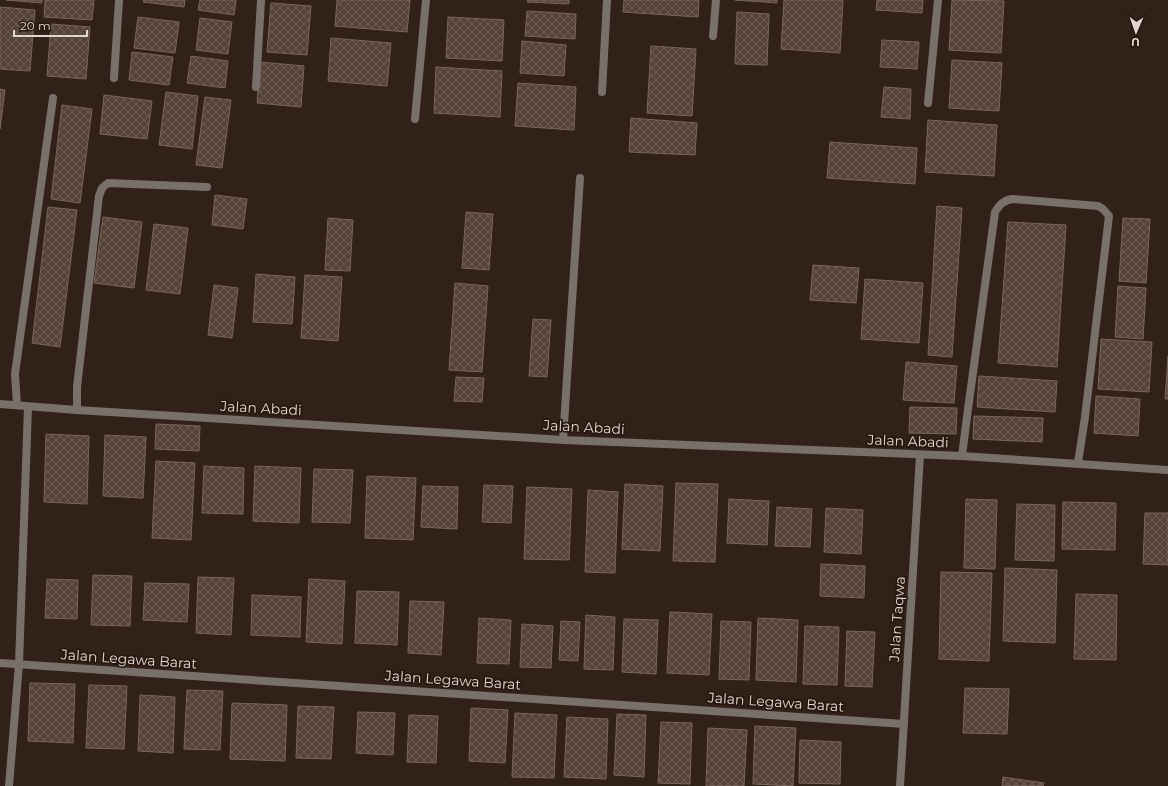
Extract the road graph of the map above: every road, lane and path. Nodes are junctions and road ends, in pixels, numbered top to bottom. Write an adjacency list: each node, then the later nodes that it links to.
1 (119, 0): 8 (street)
2 (261, 0): 9 (street)
3 (426, 0): 13 (street)
4 (607, 0): 10 (street)
5 (716, 0): 7 (street)
6 (938, 0): 12 (street)
7 (713, 36)
8 (114, 78)
9 (256, 87)
10 (602, 92)
11 (53, 98): 17 (street)
12 (928, 103)
13 (415, 119)
14 (580, 178): 20 (street)
15 (207, 186): 19 (street)
16 (0, 404): 17 (street, Jalan Abadi)
17 (17, 405): 18 (street, Jalan Abadi)
18 (28, 407): 19 (street, Jalan Abadi); 26 (street)
19 (77, 410): 20 (street, Jalan Abadi)
20 (563, 440): 21 (street, Jalan Abadi)
21 (920, 455): 22 (street, Jalan Abadi); 27 (street, Jalan Taqwa)
22 (962, 456): 23 (street, Jalan Abadi); 23 (street)
23 (1078, 463): 24 (street, Jalan Abadi)
24 (1168, 470)
25 (0, 663): 26 (street, Jalan Legawa Barat)
26 (19, 664): 27 (street, Jalan Legawa Barat); 28 (street)
27 (904, 724): 29 (street, Jalan Taqwa)
28 (9, 786)
29 (900, 786)

